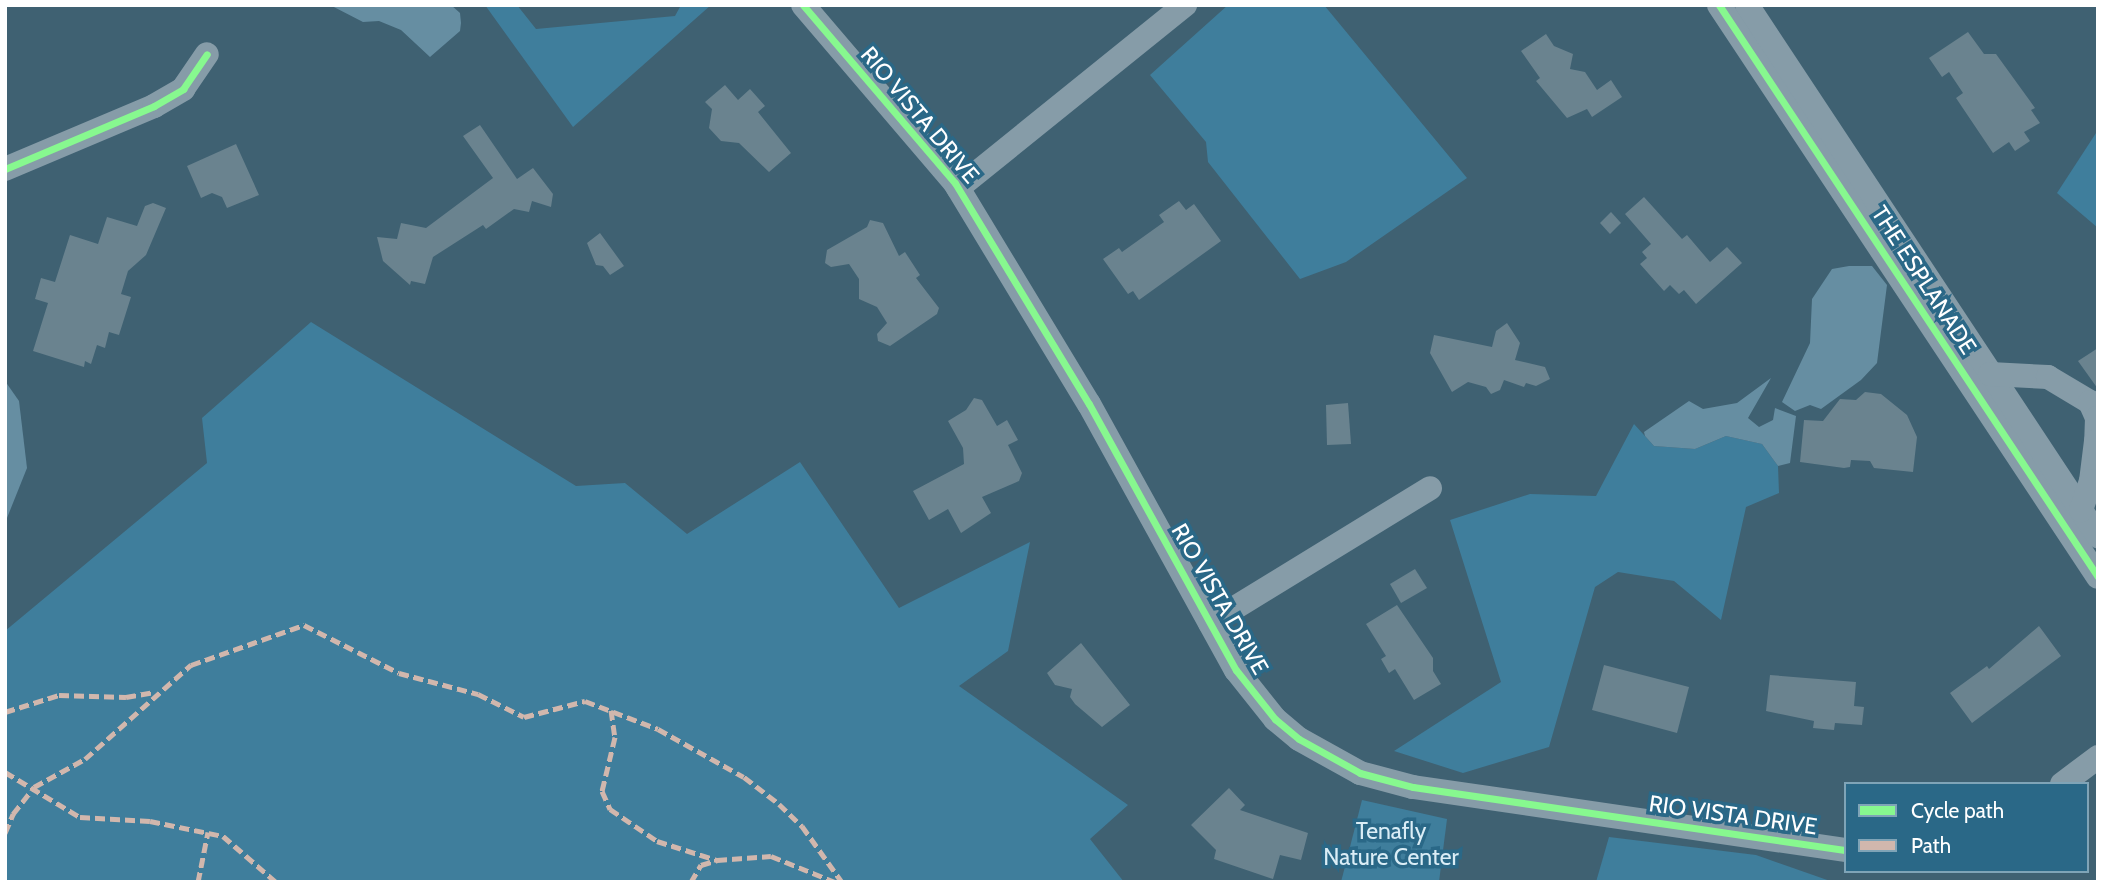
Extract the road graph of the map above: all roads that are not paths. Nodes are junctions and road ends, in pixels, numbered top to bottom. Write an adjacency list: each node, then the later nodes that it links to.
1 (803, 5): 8 (street, RIO VISTA DRIVE)
2 (1185, 5): 8 (street)
3 (1719, 5): 6 (street, THE ESPLANADE)
4 (1747, 5): 6 (street, THE ESPLANADE)
5 (207, 54): 7 (street)
6 (1831, 153): 9 (street, THE ESPLANADE); 10 (street, THE ESPLANADE)
7 (5, 169)
8 (958, 188): 15 (street, RIO VISTA DRIVE)
9 (1990, 374): 10 (street, THE ESPLANADE); 12 (street)
10 (2009, 424): 12 (street, THE ESPLANADE); 14 (street, THE ESPLANADE)
11 (1430, 488): 15 (street)
12 (2081, 510): 13 (street, THE ESPLANADE)
13 (2098, 536)
14 (2098, 577)
15 (1210, 623): 18 (street, RIO VISTA DRIVE)
16 (2098, 757): 17 (street)
17 (2065, 782)
18 (1844, 850)

